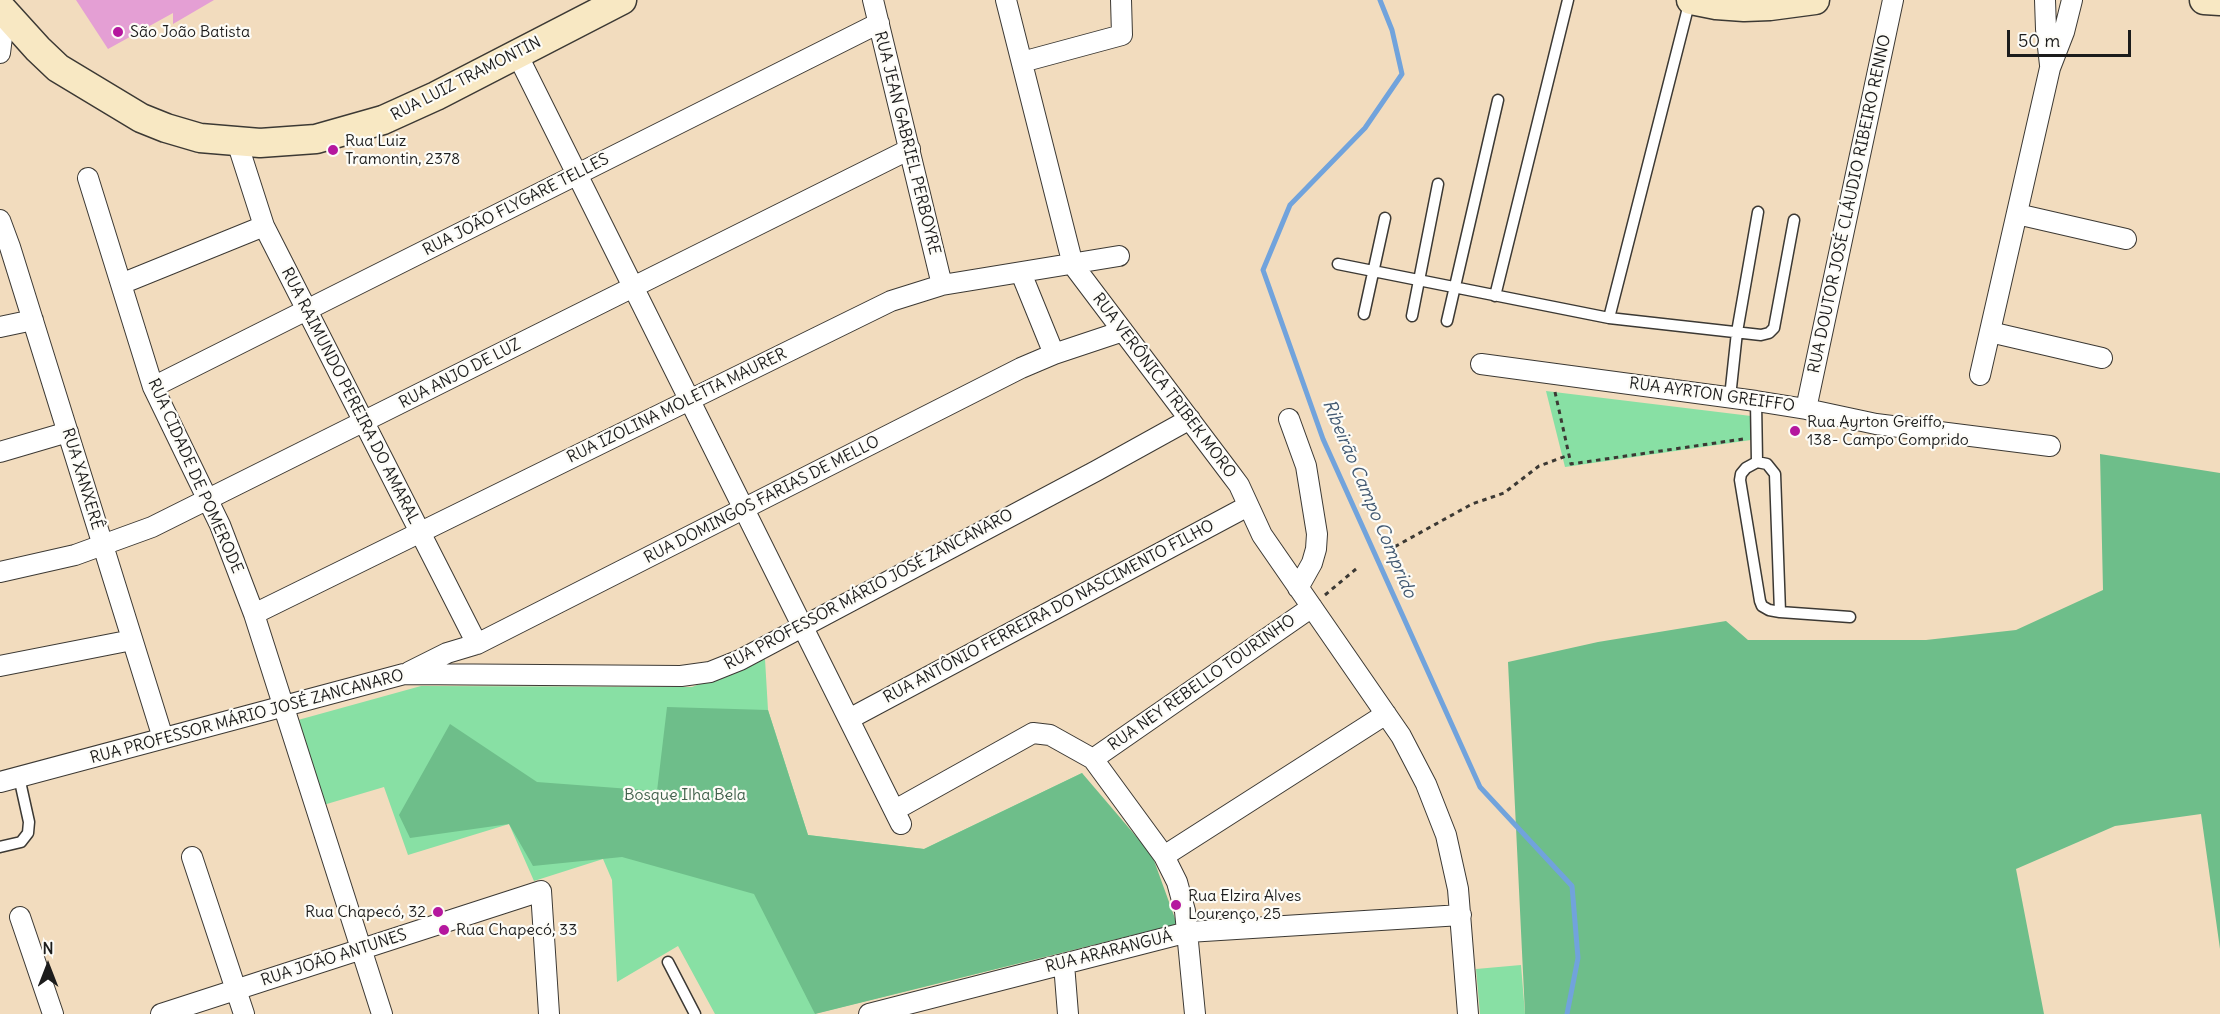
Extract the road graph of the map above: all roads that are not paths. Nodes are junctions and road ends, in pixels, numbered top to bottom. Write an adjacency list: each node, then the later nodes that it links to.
1 (622, 0): 16 (main road, RUA LUIZ TRAMONTIN)
2 (873, 0): 14 (street, RUA JEAN GABRIEL PERBOYRE)
3 (1006, 0): 17 (street, RUA VERÔNICA TRIBEK MORO)
4 (1121, 0): 17 (street)
5 (1568, 0): 43 (lane)
6 (1690, 0): 7 (main road); 47 (lane)
7 (1815, 0)
8 (1893, 0): 62 (street, RUA DOUTOR JOSÉ CLÁUDIO RIBEIRO RENNO)
9 (2045, 0): 18 (street)
10 (2072, 0): 18 (street)
11 (2204, 0): 12 (main road)
12 (2220, 1)
13 (7, 7): 15 (main road, RUA LUIZ TRAMONTIN); 19 (main road, RUA LUIZ TRAMONTIN)
14 (879, 23): 22 (street, RUA JEAN GABRIEL PERBOYRE); 23 (street, RUA JOÃO FLYGARE TELLES)
15 (11, 46): 19 (main road, RUA LUIZ TRAMONTIN)
16 (518, 54): 21 (main road, RUA LUIZ TRAMONTIN); 23 (street)
17 (1022, 62): 35 (street, RUA VERÔNICA TRIBEK MORO)
18 (2050, 68): 27 (street)
19 (99, 92): 21 (main road, RUA LUIZ TRAMONTIN)
20 (1498, 100): 42 (lane)
21 (237, 142): 31 (street, RUA RAIMUNDO PEREIRA DO AMARAL)
22 (910, 149): 40 (street, RUA JEAN GABRIEL PERBOYRE); 41 (street, RUA ANJO DE LUZ)
23 (577, 174): 41 (street); 44 (street, RUA JOÃO FLYGARE TELLES)
24 (88, 178): 39 (street, RUA CIDADE DE POMERODE)
25 (1438, 184): 38 (lane)
26 (1758, 212): 52 (lane)
27 (2017, 214): 32 (street); 53 (street)
28 (1385, 218): 36 (lane)
29 (0, 220): 48 (street, RUA XANXERÊ)
30 (1794, 220): 52 (lane)
31 (264, 226): 39 (street); 44 (street, RUA RAIMUNDO PEREIRA DO AMARAL)
32 (2126, 239)
33 (1119, 256): 35 (street, RUA IZOLINA MOLETTA MAURER)
34 (1338, 264): 36 (lane)
35 (1073, 265): 37 (street, RUA IZOLINA MOLETTA MAURER); 51 (street, RUA VERÔNICA TRIBEK MORO)
36 (1372, 271): 38 (lane); 45 (lane)
37 (1021, 273): 40 (street, RUA IZOLINA MOLETTA MAURER); 54 (street)
38 (1419, 280): 42 (lane); 46 (lane)
39 (121, 284): 58 (street, RUA CIDADE DE POMERODE)
40 (942, 285): 60 (street, RUA IZOLINA MOLETTA MAURER)
41 (634, 287): 60 (street); 65 (street, RUA ANJO DE LUZ)
42 (1454, 287): 43 (lane); 49 (lane)
43 (1495, 296): 47 (lane)
44 (307, 310): 58 (street, RUA JOÃO FLYGARE TELLES); 65 (street, RUA RAIMUNDO PEREIRA DO AMARAL)
45 (1364, 314)
46 (1412, 316)
47 (1609, 318): 52 (lane)
48 (33, 320): 50 (street); 66 (street, RUA XANXERÊ)
49 (1447, 321)
50 (0, 327)
51 (1123, 331): 54 (street, RUA DOMINGOS FARIAS DE MELLO); 63 (street, RUA VERÔNICA TRIBEK MORO)
52 (1737, 332): 59 (lane)
53 (1990, 332): 55 (street); 57 (street)
54 (1054, 354): 72 (street, RUA DOMINGOS FARIAS DE MELLO)
55 (2102, 358)
56 (1481, 364): 59 (street, RUA AYRTON GREIFFO)
57 (1980, 375)
58 (153, 387): 70 (street, RUA CIDADE DE POMERODE)
59 (1730, 397): 61 (street, RUA AYRTON GREIFFO)
60 (690, 399): 72 (street); 73 (street, RUA IZOLINA MOLETTA MAURER)
61 (1756, 401): 62 (street, RUA AYRTON GREIFFO); 69 (lane)
62 (1806, 409): 67 (street, RUA AYRTON GREIFFO)
63 (1190, 419): 71 (street, RUA VERÔNICA TRIBEK MORO); 81 (street, RUA PROFESSOR MÁRIO JOSÉ ZANCANARO)
64 (1289, 419): 76 (street)
65 (364, 422): 70 (street, RUA ANJO DE LUZ); 73 (street, RUA RAIMUNDO PEREIRA DO AMARAL)
66 (68, 432): 68 (street); 74 (street, RUA XANXERÊ)
67 (2050, 446)
68 (0, 452)
69 (1757, 462): 78 (lane); 78 (lane)
70 (208, 500): 74 (street, RUA ANJO DE LUZ); 79 (street, RUA CIDADE DE POMERODE)
71 (1248, 506): 76 (street, RUA VERÔNICA TRIBEK MORO); 88 (street, RUA ANTÔNIO FERREIRA DO NASCIMENTO FILHO)
72 (745, 509): 81 (street); 83 (street, RUA DOMINGOS FARIAS DE MELLO)
73 (420, 533): 79 (street, RUA IZOLINA MOLETTA MAURER); 83 (street, RUA RAIMUNDO PEREIRA DO AMARAL)
74 (103, 546): 75 (street, RUA ANJO DE LUZ); 82 (street, RUA XANXERÊ)
75 (0, 572)
76 (1298, 588): 77 (street, RUA VERÔNICA TRIBEK MORO)
77 (1312, 607): 87 (street, RUA VERÔNICA TRIBEK MORO); 90 (street, RUA NEY REBELLO TOURINHO)
78 (1780, 612): 80 (lane)
79 (254, 614): 86 (street, RUA CIDADE DE POMERODE)
80 (1850, 617)
81 (803, 626): 85 (street, RUA PROFESSOR MÁRIO JOSÉ ZANCANARO); 88 (street)
82 (132, 640): 84 (street); 89 (street, RUA XANXERÊ)
83 (477, 644): 85 (street, RUA DOMINGOS FARIAS DE MELLO)
84 (0, 666)
85 (404, 674): 86 (street, RUA PROFESSOR MÁRIO JOSÉ ZANCANARO)
86 (283, 707): 89 (street, RUA PROFESSOR MÁRIO JOSÉ ZANCANARO); 98 (street, RUA CIDADE DE POMERODE)
87 (1386, 714): 93 (street); 95 (street, RUA VERÔNICA TRIBEK MORO)
88 (849, 719): 90 (street)
89 (163, 738): 91 (street, RUA PROFESSOR MÁRIO JOSÉ ZANCANARO)
90 (1092, 759): 93 (street)
91 (9, 779): 92 (lane)
92 (0, 847)
93 (1164, 856): 97 (street)
94 (192, 857): 101 (street)
95 (1461, 915): 97 (street, RUA ARARANGUÁ); 112 (street, RUA VERÔNICA TRIBEK MORO)
96 (20, 917): 103 (street)
97 (1188, 932): 100 (street, RUA ARARANGUÁ); 111 (street)
98 (361, 949): 101 (street, RUA JOÃO ANTUNES); 106 (street, RUA CIDADE DE POMERODE); 107 (street, RUA JOÃO ANTUNES)
99 (668, 962): 108 (lane)
100 (1064, 964): 102 (street, RUA ARARANGUÁ); 110 (street)
101 (236, 990): 104 (street, RUA JOÃO ANTUNES); 105 (street)
102 (941, 1005): 109 (street, RUA ARARANGUÁ)
103 (53, 1014)
104 (160, 1014)
105 (244, 1014)
106 (382, 1014)
107 (549, 1014)
108 (695, 1014)
109 (870, 1014)
110 (1068, 1014)
111 (1195, 1014)
112 (1468, 1014)

